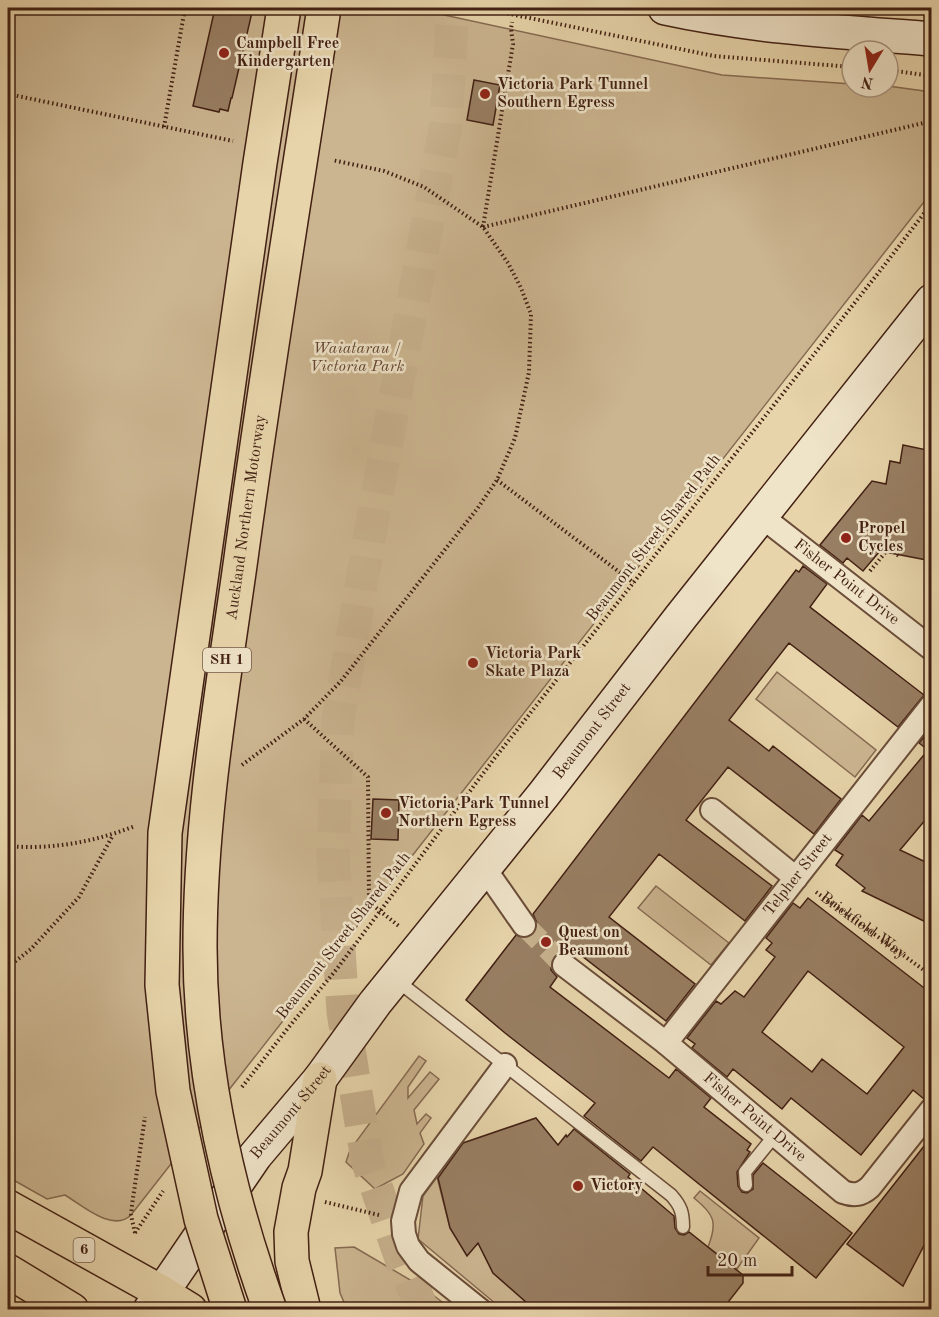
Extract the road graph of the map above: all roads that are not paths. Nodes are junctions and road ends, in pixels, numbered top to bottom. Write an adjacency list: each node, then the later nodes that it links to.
1 (284, 8): 27 (main road, bridge)
2 (324, 8): 28 (main road, Auckland Northern Motorway / SH 1, bridge)
3 (665, 8): 4 (main road)
4 (932, 39)
5 (932, 301): 6 (main road, Beaumont Street)
6 (761, 516): 7 (street, Fisher Point Drive); 10 (main road, Beaumont Street)
7 (932, 649)
8 (932, 705): 11 (street, Telpher Street)
9 (712, 810): 11 (street)
10 (485, 869): 12 (street); 14 (main road, Beaumont Street)
11 (796, 878): 15 (street, Telpher Street)
12 (524, 925)
13 (564, 965): 15 (street, Fisher Point Drive)
14 (394, 979): 16 (lane); 17 (main road, Beaumont Street)
15 (666, 1043): 19 (street, Fisher Point Drive)
16 (505, 1065): 22 (lane); 30 (street)
17 (320, 1079): 24 (main road, Beaumont Street); 29 (main road)
18 (932, 1109): 19 (street, Fisher Point Drive)
19 (775, 1135): 20 (lane)
20 (746, 1185)
21 (8, 1207): 24 (main road, 6)
22 (682, 1227)
23 (8, 1271): 25 (main road)
24 (156, 1301): 26 (main road)
25 (72, 1310)
26 (190, 1310)
27 (230, 1310)
28 (270, 1310)
29 (304, 1310)
30 (480, 1310)

